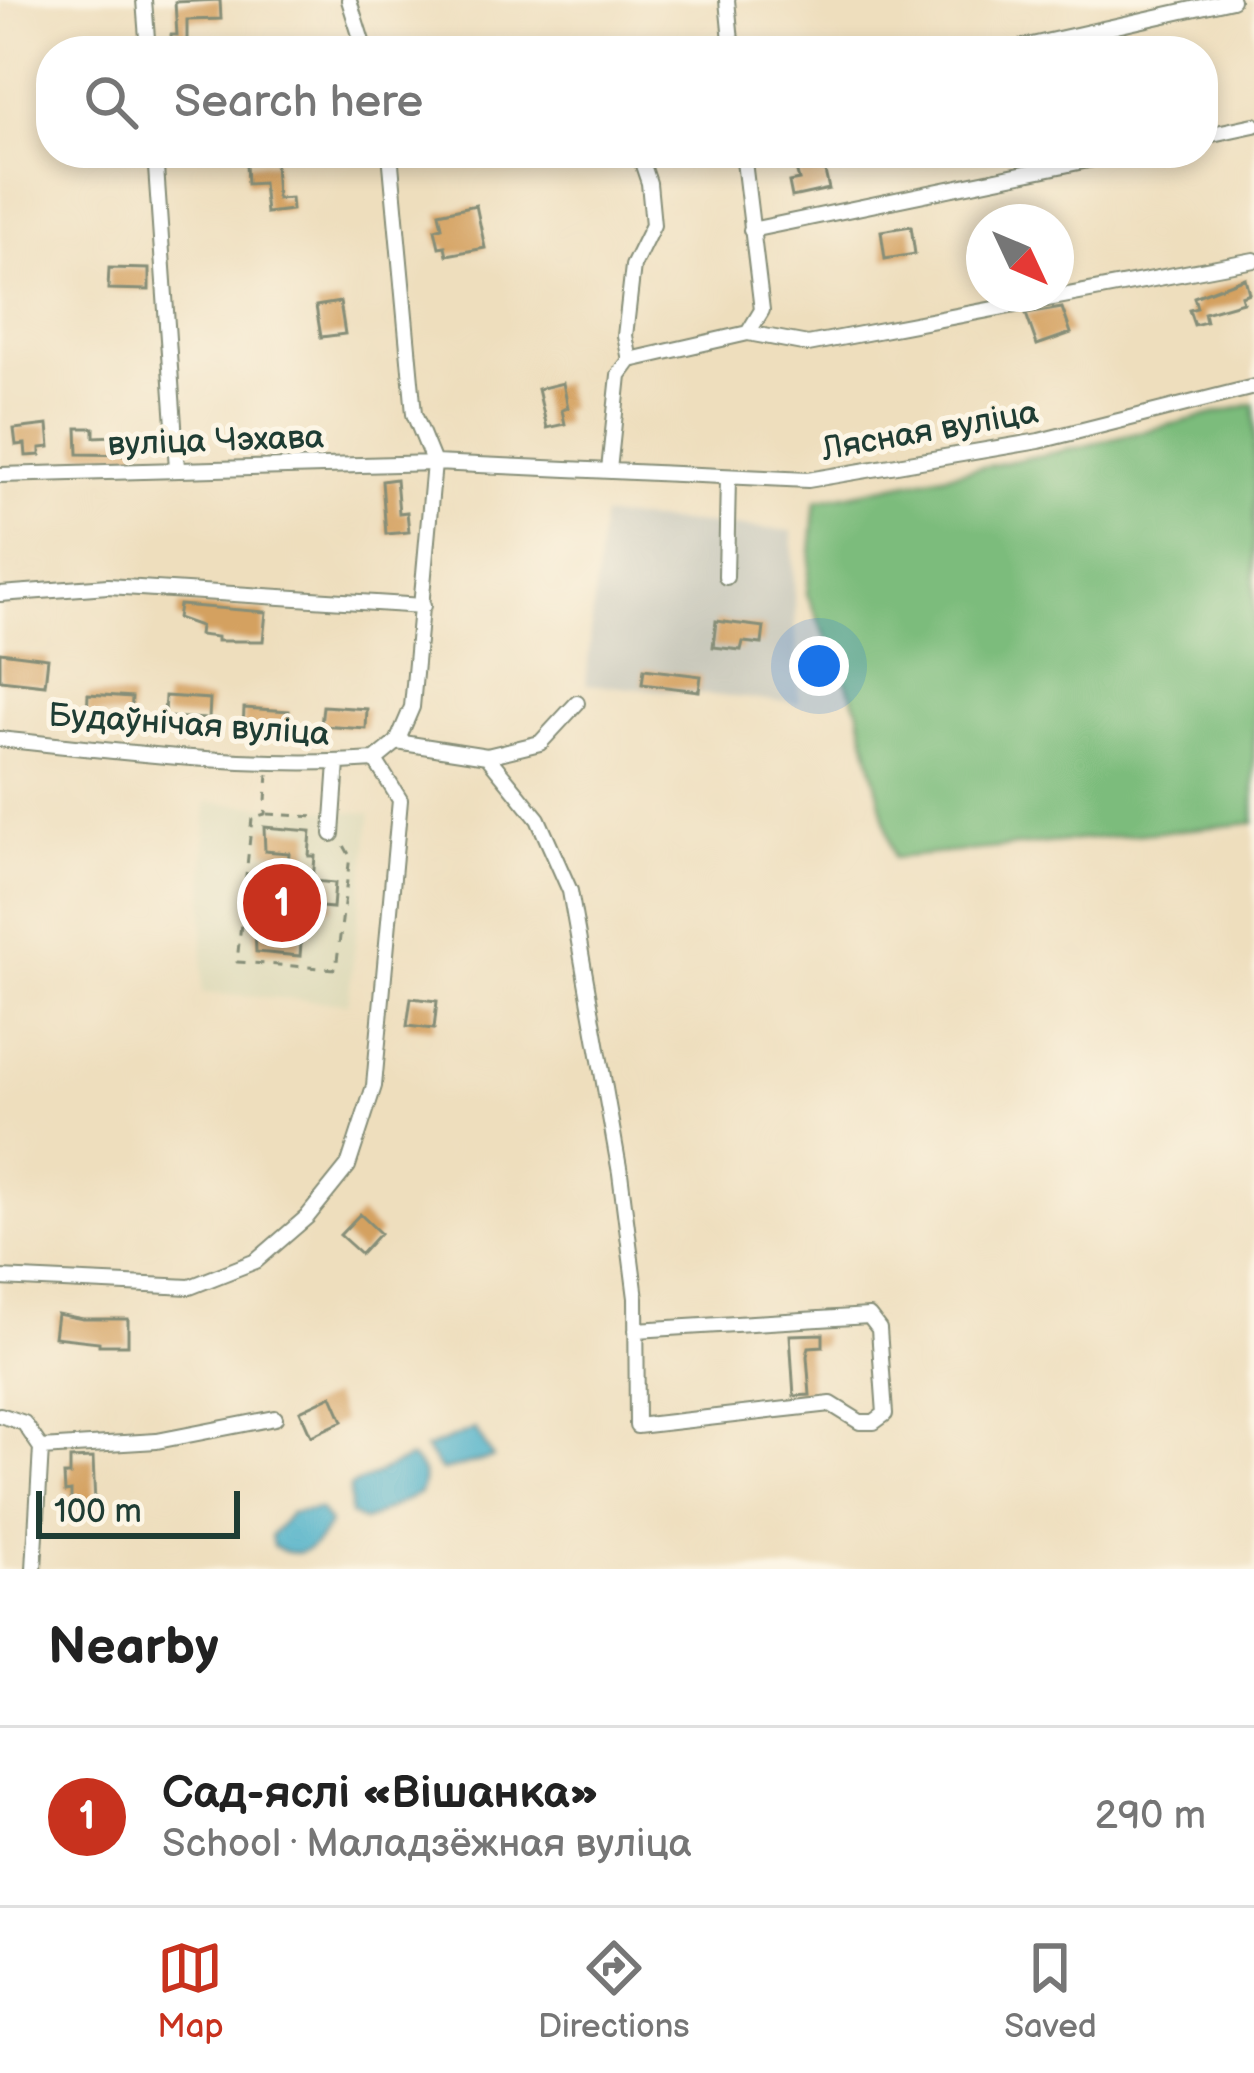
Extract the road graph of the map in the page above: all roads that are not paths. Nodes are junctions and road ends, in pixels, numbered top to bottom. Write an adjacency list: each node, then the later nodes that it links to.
1 (144, 0): 5 (street)
2 (349, 0): 6 (street)
3 (727, 0): 7 (street)
4 (1232, 0): 8 (street)
5 (147, 36)
6 (360, 36)
7 (731, 36)
8 (1072, 36)
9 (1254, 125): 10 (street)
10 (1218, 133)
11 (156, 168): 22 (street)
12 (391, 168): 21 (street)
13 (644, 168): 19 (street)
14 (745, 168): 16 (street)
15 (1049, 168): 16 (street)
16 (751, 230): 18 (street)
17 (1254, 260): 18 (street)
18 (748, 333): 19 (street)
19 (630, 360): 23 (street)
20 (1254, 386): 25 (street, Лясная вуліца)
21 (434, 463): 22 (street, вуліца Чэхава); 23 (street, вуліца Чэхава); 28 (street)
22 (177, 467): 24 (street, вуліца Чэхава)
23 (609, 470): 25 (street, Лясная вуліца)
24 (0, 475)
25 (728, 477): 26 (street)
26 (726, 577)
27 (0, 594): 28 (street)
28 (422, 606): 31 (street)
29 (578, 703): 32 (street)
30 (0, 739): 34 (street, Будаўнічая вуліца)
31 (397, 742): 32 (street); 33 (street)
32 (487, 756): 37 (street)
33 (375, 760): 34 (street, Будаўнічая вуліца); 36 (street)
34 (337, 763): 35 (street)
35 (333, 826)
36 (0, 1278)
37 (636, 1330): 37 (street)
38 (0, 1415): 40 (street)
39 (274, 1418): 40 (street)
40 (41, 1448): 41 (street)
41 (34, 1569)

